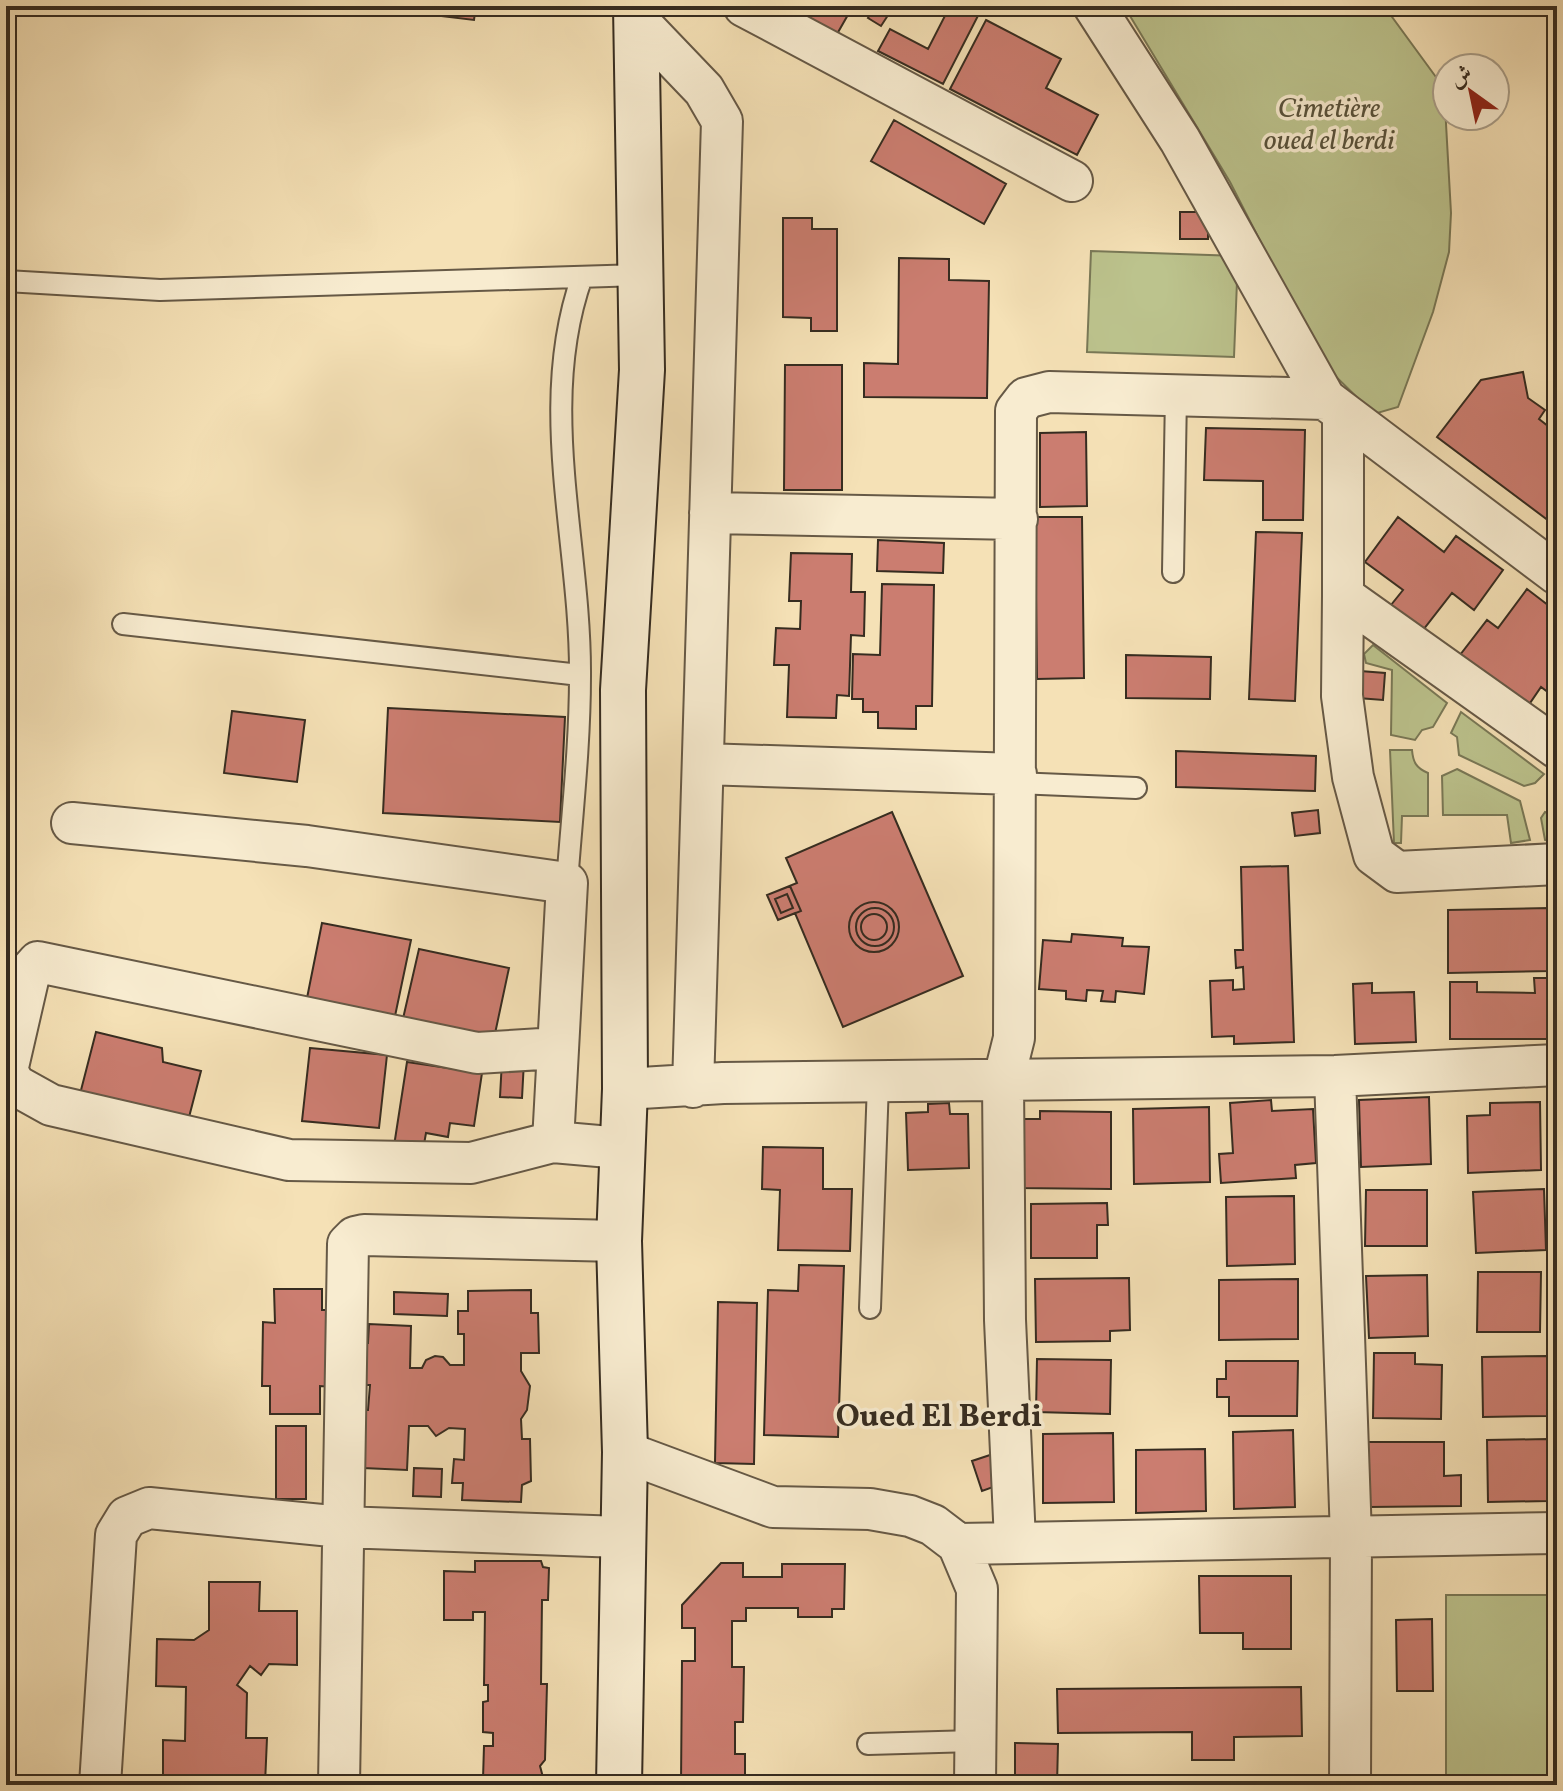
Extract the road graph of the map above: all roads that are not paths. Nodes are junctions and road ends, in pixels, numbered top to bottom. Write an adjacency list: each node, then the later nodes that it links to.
1 (744, 6): 4 (street)
2 (1094, 6): 9 (street)
3 (636, 13): 5 (main road); 10 (street)
4 (1072, 181)
5 (640, 275): 6 (lane); 30 (main road)
6 (582, 277): 7 (lane); 16 (lane)
7 (6, 281)
8 (1176, 394): 9 (street); 11 (street); 12 (lane)
9 (1334, 406): 13 (street); 14 (street)
10 (710, 513): 11 (street); 18 (street)
11 (1017, 519): 19 (street)
12 (1173, 572)
13 (1557, 574)
14 (1343, 596): 17 (street); 22 (street)
15 (123, 624): 16 (lane)
16 (580, 675): 23 (lane)
17 (1557, 748)
18 (703, 764): 19 (street); 29 (street)
19 (1016, 778): 20 (lane); 27 (street)
20 (1136, 788)
21 (72, 823): 23 (street)
22 (1557, 864)
23 (567, 883): 24 (street)
24 (558, 1048): 31 (street); 31 (street)
25 (1557, 1065): 26 (street)
26 (1335, 1076): 27 (street); 39 (street)
27 (1003, 1082): 28 (street); 40 (street)
28 (878, 1083): 29 (street); 34 (lane)
29 (693, 1087): 30 (street)
30 (625, 1089): 32 (main road)
31 (553, 1142): 32 (street)
32 (621, 1148): 33 (main road)
33 (619, 1241): 35 (main road); 36 (street)
34 (870, 1308)
35 (625, 1452): 38 (main road); 41 (street)
36 (342, 1527): 38 (street); 44 (street); 45 (street)
37 (1557, 1533): 39 (street)
38 (621, 1537): 46 (main road)
39 (1351, 1537): 40 (street); 48 (street)
40 (1015, 1541): 41 (street)
41 (958, 1544): 42 (street)
42 (974, 1741): 43 (lane); 47 (street)
43 (868, 1744)
44 (100, 1785)
45 (339, 1785)
46 (619, 1785)
47 (975, 1785)
48 (1350, 1785)

